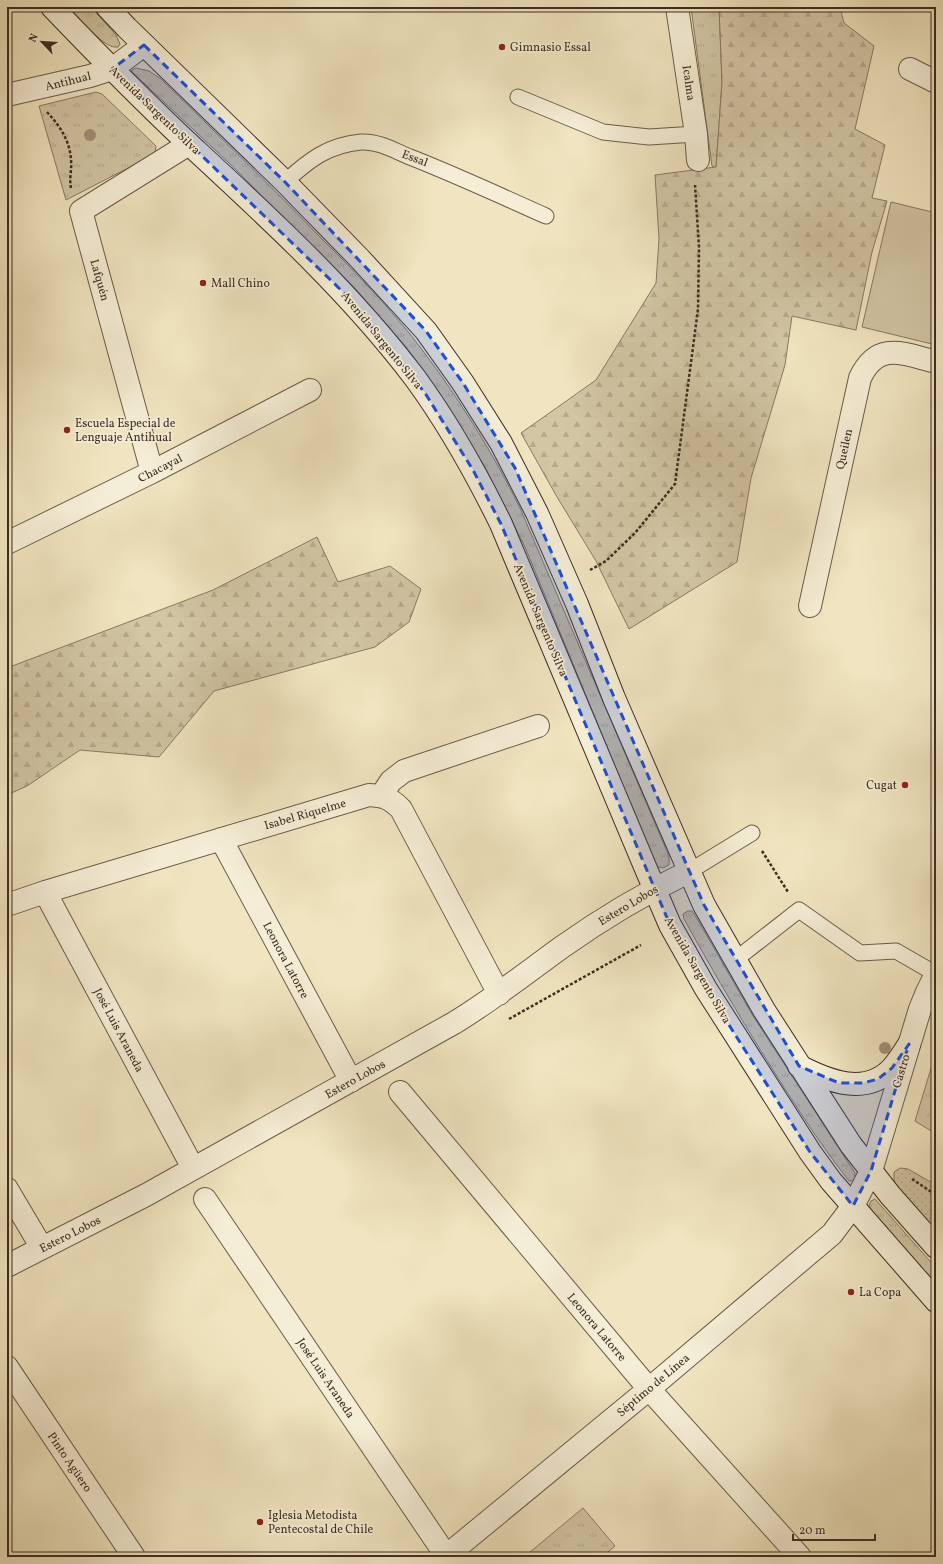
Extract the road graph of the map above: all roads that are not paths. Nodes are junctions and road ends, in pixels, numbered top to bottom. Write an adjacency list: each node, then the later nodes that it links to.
1 (52, 7): 5 (street, Avenida Sargento Silva)
2 (107, 7): 4 (street)
3 (677, 7): 10 (street, Icalma)
4 (144, 45): 5 (street, Antihual); 13 (street)
5 (112, 69): 8 (street, Antihual); 11 (street, Avenida Sargento Silva)
6 (910, 69): 7 (street)
7 (936, 82)
8 (17, 93)
9 (518, 97): 10 (lane)
10 (696, 134): 12 (street, Icalma)
11 (189, 144): 17 (street, Lafquén); 25 (street, Avenida Sargento Silva)
12 (698, 160)
13 (285, 182): 14 (lane, Essal); 24 (street)
14 (546, 216)
15 (936, 362): 19 (street, Queilen)
16 (310, 390): 17 (street, Chacayal)
17 (152, 472): 18 (street, Chacayal)
18 (7, 543)
19 (810, 606)
20 (538, 726): 21 (street)
21 (382, 796): 23 (street, Isabel Riquelme); 30 (street)
22 (752, 833): 24 (lane)
23 (220, 839): 26 (street, Isabel Riquelme); 33 (street, Leonora Latorre)
24 (690, 872): 25 (street, Estero Lobos); 28 (street)
25 (655, 888): 30 (street, Estero Lobos); 39 (street, Avenida Sargento Silva)
26 (45, 892): 27 (street, Isabel Riquelme); 35 (street, José Luis Araneda)
27 (7, 905)
28 (735, 960): 29 (lane); 32 (street)
29 (936, 974): 31 (street, Castro)
30 (499, 994): 33 (street, Estero Lobos)
31 (910, 1044): 32 (street); 36 (street, Castro)
32 (799, 1066): 36 (street)
33 (351, 1081): 35 (street, Estero Lobos)
34 (400, 1092): 45 (street, Leonora Latorre)
35 (193, 1168): 41 (street, Estero Lobos)
36 (871, 1171): 39 (street, Castro); 40 (street)
37 (7, 1189): 41 (street)
38 (205, 1199): 47 (street, José Luis Araneda)
39 (853, 1206): 43 (street, Avenida Sargento Silva); 45 (street, Séptimo de Línea)
40 (936, 1247)
41 (42, 1248): 42 (street, Estero Lobos)
42 (7, 1266)
43 (936, 1302)
44 (7, 1367): 46 (street, Pinto Agüero)
45 (649, 1389): 47 (street, Séptimo de Línea); 48 (street, Leonora Latorre)
46 (134, 1557)
47 (446, 1557)
48 (800, 1557)

